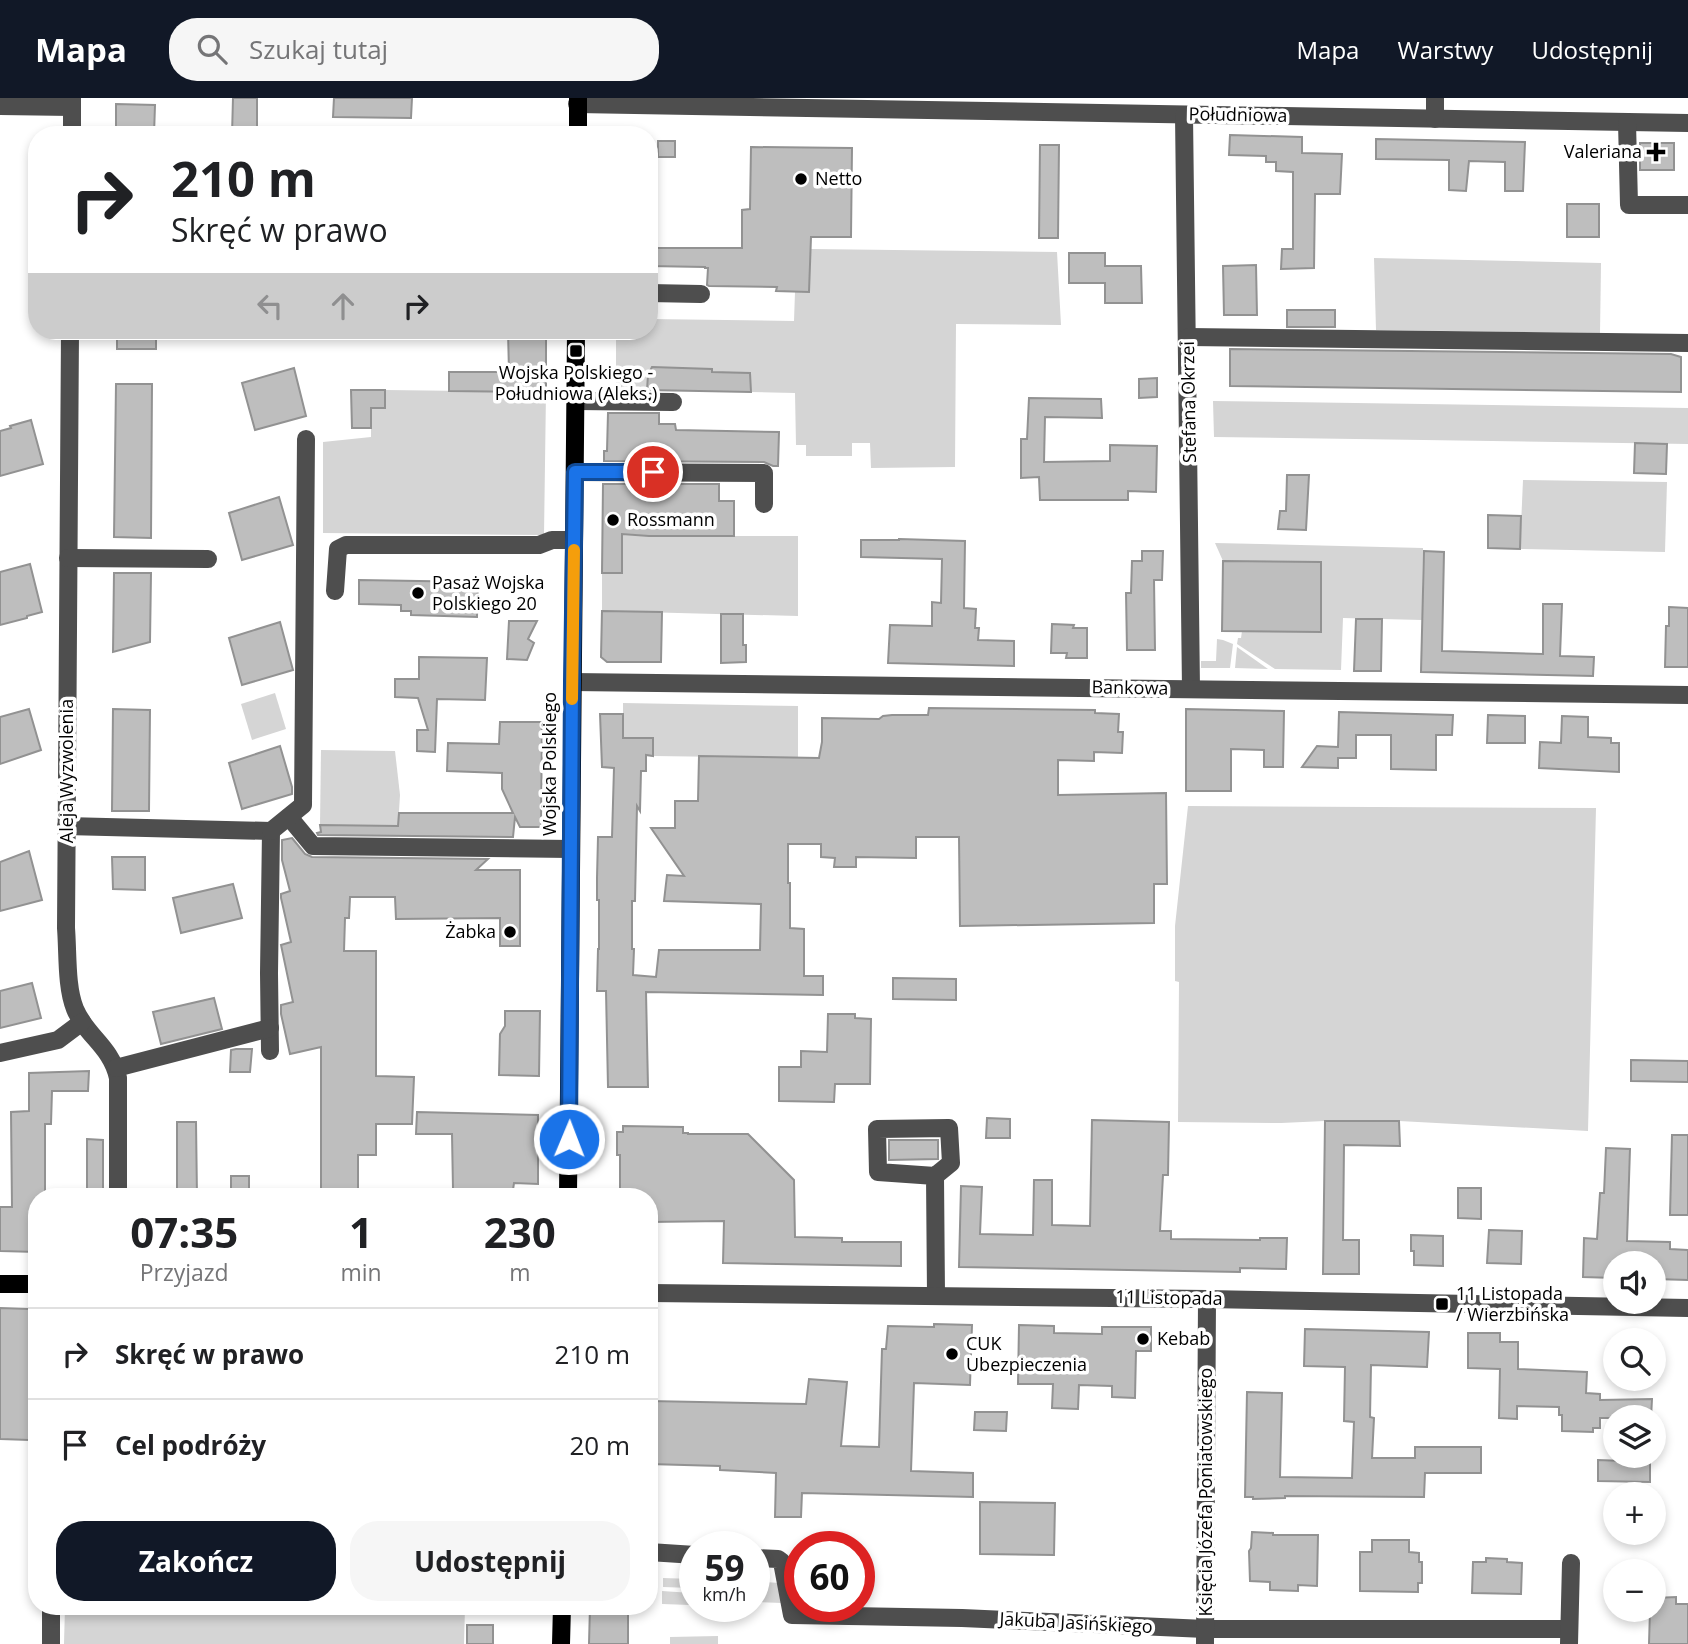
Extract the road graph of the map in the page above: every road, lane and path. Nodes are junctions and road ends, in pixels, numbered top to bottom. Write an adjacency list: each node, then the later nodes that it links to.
1 (1435, 98): 6 (street)
2 (578, 101): 5 (street, Południowa); 10 (main road)
3 (72, 102): 4 (street); 9 (street)
4 (0, 106)
5 (1184, 115): 6 (street, Południowa); 14 (street, Stefana Okrzei)
6 (1435, 118): 7 (street, Południowa)
7 (1628, 122): 8 (street, Południowa); 11 (street)
8 (1688, 123)
9 (72, 126)
10 (578, 126)
11 (1688, 205)
12 (658, 293): 13 (street)
13 (701, 294)
14 (1188, 337): 17 (street); 28 (street, Stefana Okrzei)
15 (70, 340): 24 (street, Aleja Wyzwolenia)
16 (576, 340): 18 (main road, Wojska Polskiego)
17 (1688, 343)
18 (576, 401): 19 (street); 21 (main road, Wojska Polskiego)
19 (673, 402)
20 (306, 439): 30 (street)
21 (575, 472): 22 (street); 23 (main road, Wojska Polskiego)
22 (764, 503)
23 (575, 540): 26 (street); 27 (main road, Wojska Polskiego)
24 (68, 558): 25 (street); 31 (street, Aleja Wyzwolenia)
25 (208, 559)
26 (335, 591)
27 (572, 682): 28 (street, Bankowa); 33 (main road, Wojska Polskiego)
28 (1191, 689): 29 (street, Bankowa)
29 (1688, 695)
30 (289, 817): 32 (street); 33 (street)
31 (66, 826): 32 (street); 34 (street, Aleja Wyzwolenia)
32 (271, 831): 35 (street)
33 (571, 849): 41 (main road, Wojska Polskiego)
34 (82, 1022): 37 (street); 38 (street, Aleja Wyzwolenia)
35 (270, 1028): 36 (street); 38 (street)
36 (270, 1051)
37 (0, 1052)
38 (116, 1068): 40 (street)
39 (935, 1176): 39 (street); 45 (street)
40 (118, 1188)
41 (568, 1188)
42 (0, 1284): 43 (main road)
43 (28, 1284)
44 (658, 1293): 45 (street, 11 Listopada)
45 (936, 1295): 46 (street, 11 Listopada)
46 (1207, 1299): 47 (street, 11 Listopada); 55 (street, Księcia Józefa Poniatowskiego)
47 (1688, 1308)
48 (658, 1553): 49 (street)
49 (679, 1554)
50 (770, 1559): 55 (street, Jakuba Jasińskiego)
51 (1571, 1563): 54 (street, Jakuba Jasińskiego)
52 (51, 1615): 56 (street)
53 (562, 1615): 57 (main road)
54 (1569, 1636): 55 (street, Jakuba Jasińskiego)
55 (1205, 1637)
56 (51, 1644)
57 (561, 1644)

